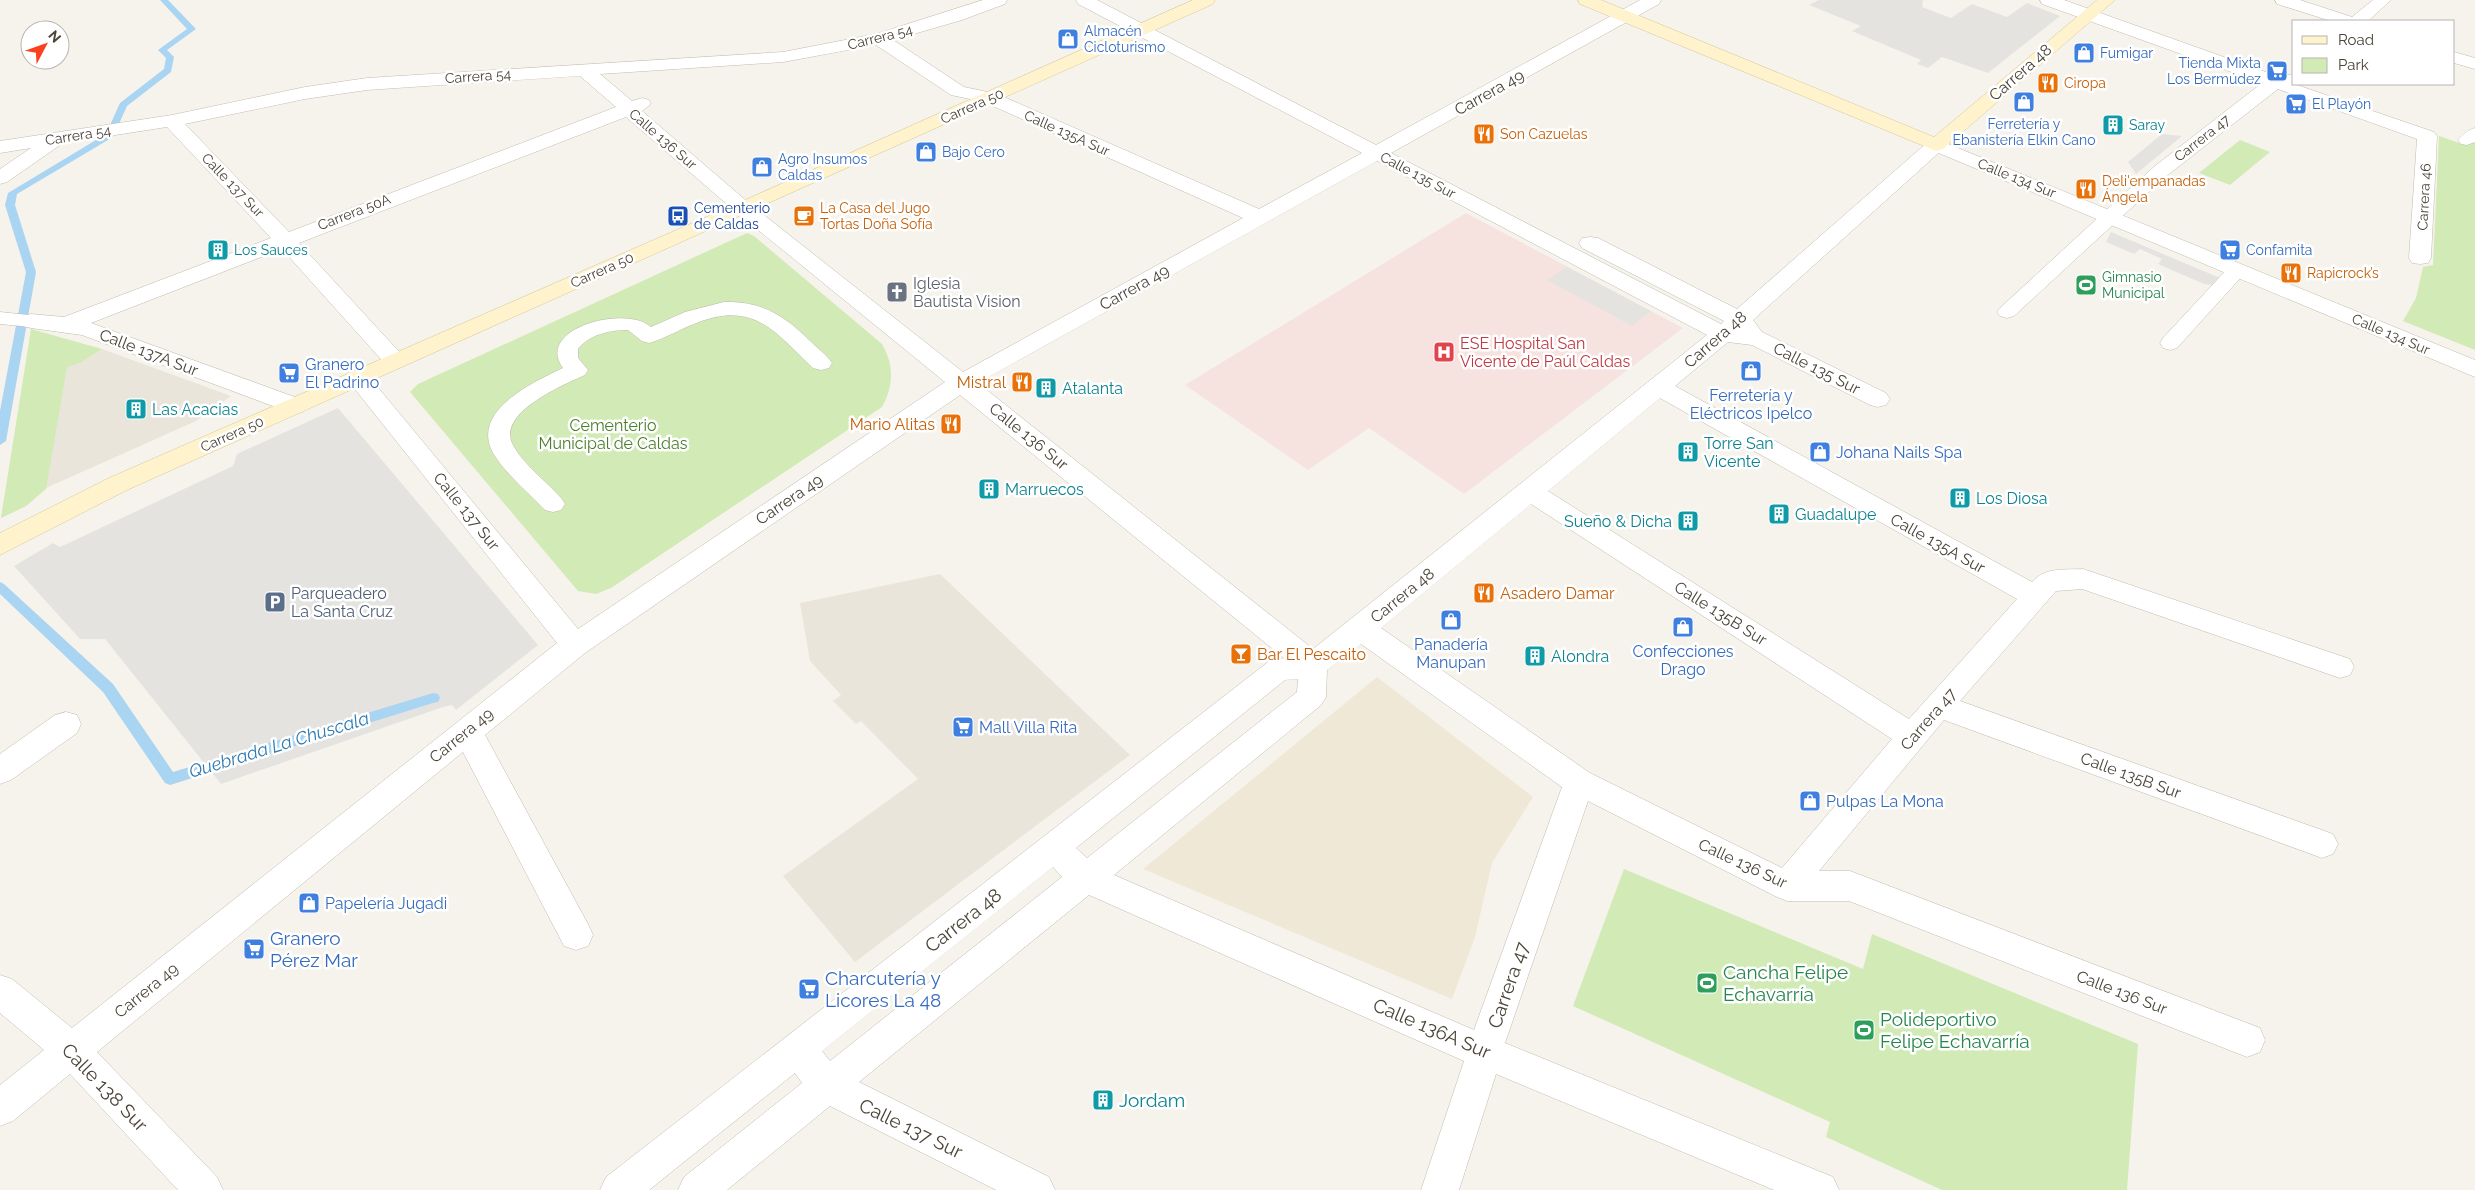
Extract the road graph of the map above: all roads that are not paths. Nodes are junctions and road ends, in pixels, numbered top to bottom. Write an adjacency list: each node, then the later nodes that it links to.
1 (999, 0): 11 (street, Carrera 54)
2 (1084, 0): 16 (street, Calle 135 Sur)
3 (1117, 0): 16 (street, Calle 135 Sur)
4 (1207, 0): 16 (main road, Carrera 50)
5 (1586, 0): 13 (main road, Calle 134 Sur)
6 (1653, 0): 13 (street, Carrera 49)
7 (2048, 0): 12 (street)
8 (2107, 0): 12 (main road, Carrera 48)
9 (2283, 0): 14 (street)
10 (2382, 0): 15 (street)
11 (957, 8): 17 (street, Carrera 54)
12 (2088, 14): 23 (street); 28 (main road, Carrera 48)
13 (1623, 15): 28 (main road, Calle 134 Sur); 30 (street, Carrera 49)
14 (2344, 20)
15 (2359, 20)
16 (1150, 26): 24 (main road, Carrera 50); 30 (street, Calle 135 Sur)
17 (879, 39): 20 (street, Carrera 54); 24 (street, Calle 135A Sur)
18 (2455, 57): 19 (street)
19 (2475, 64)
20 (604, 69): 21 (street, Carrera 54); 25 (street, Calle 136 Sur)
21 (584, 70): 25 (street, Calle 136 Sur); 26 (street, Carrera 54)
22 (2292, 78): 23 (street, Carrera 47)
23 (2275, 82): 33 (street, Carrera 47); 36 (street, Carrera 46)
24 (990, 98): 32 (main road, Carrera 50); 34 (street, Calle 135A Sur)
25 (641, 111): 32 (street, Calle 136 Sur); 35 (street, Carrera 50A)
26 (172, 121): 27 (street, Carrera 54); 35 (street, Calle 137 Sur)
27 (61, 137): 29 (street, Carrera 54); 31 (street)
28 (1936, 145): 33 (street, Calle 134 Sur); 41 (street, Carrera 48)
29 (0, 147)
30 (1387, 149): 34 (street, Carrera 49); 41 (street, Calle 135 Sur); 41 (street, Calle 135 Sur)
31 (0, 178)
32 (743, 208): 43 (main road, Carrera 50); 47 (street, Calle 136 Sur)
33 (2110, 217): 37 (street, Calle 134 Sur); 38 (street, Carrera 47)
34 (1262, 218): 47 (street, Carrera 49)
35 (288, 244): 40 (street, Carrera 50A); 43 (street, Calle 137 Sur)
36 (2420, 258)
37 (2237, 270): 42 (street); 45 (street, Calle 134 Sur)
38 (2007, 312)
39 (13, 320): 40 (street, Calle 137A Sur)
40 (77, 326): 50 (street, Calle 137A Sur)
41 (1731, 326): 48 (street, Carrera 48); 49 (street, Calle 135 Sur)
42 (2170, 343)
43 (395, 361): 46 (main road, Carrera 50)
44 (821, 363): 52 (street)
45 (2475, 369)
46 (358, 378): 50 (main road, Carrera 50); 56 (street, Calle 137 Sur)
47 (962, 382): 56 (street, Carrera 49); 57 (street, Calle 136 Sur)
48 (1659, 387): 51 (street, Carrera 48); 54 (street, Calle 135A Sur)
49 (1878, 399)
50 (294, 406): 53 (main road, Carrera 50)
51 (1529, 491): 55 (street, Carrera 48); 62 (street, Calle 135B Sur)
52 (553, 504)
53 (0, 545)
54 (2034, 596): 58 (street, Carrera 47); 59 (street, Carrera 47)
55 (1360, 629): 57 (street, Carrera 48); 64 (street, Calle 136 Sur)
56 (574, 645): 61 (street, Carrera 49)
57 (1314, 665): 66 (street, Carrera 48); 67 (street)
58 (2340, 667)
59 (1940, 706): 62 (street, Carrera 47); 65 (street, Calle 135B Sur)
60 (66, 724): 63 (street)
61 (466, 730): 69 (street); 73 (street, Carrera 49)
62 (1912, 736): 68 (street, Carrera 47)
63 (0, 771)
64 (1580, 782): 68 (street, Calle 136 Sur); 74 (street, Carrera 47)
65 (2322, 844)
66 (1055, 848): 67 (street, Calle 136A Sur); 72 (street, Carrera 48)
67 (1084, 877): 74 (street, Calle 136A Sur); 75 (street)
68 (1787, 886): 71 (street, Calle 136 Sur)
69 (576, 935)
70 (0, 991): 73 (street, Calle 138 Sur)
71 (2247, 1040)
72 (798, 1049): 75 (street, Calle 137 Sur); 78 (street, Carrera 48)
73 (71, 1050): 76 (street, Carrera 49); 77 (street, Calle 138 Sur)
74 (1484, 1052): 81 (street, Carrera 47); 82 (street, Calle 136A Sur)
75 (826, 1085): 79 (street); 80 (street, Calle 137 Sur)
76 (0, 1108)
77 (204, 1190)
78 (619, 1190)
79 (697, 1190)
80 (1036, 1190)
81 (1440, 1190)
82 (1820, 1190)

